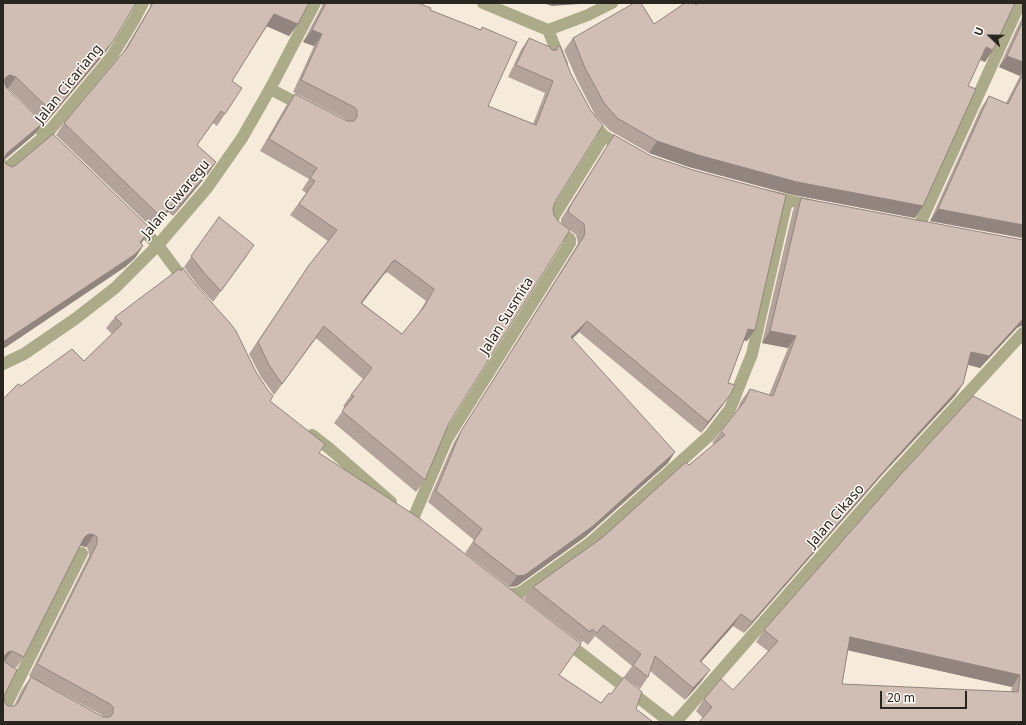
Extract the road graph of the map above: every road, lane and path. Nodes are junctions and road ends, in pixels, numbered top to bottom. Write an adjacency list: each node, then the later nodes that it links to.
1 (143, 3): 12 (street, Jalan Cicariang)
2 (315, 3): 8 (street, Jalan Ciwaregu)
3 (482, 3): 6 (street)
4 (612, 3): 6 (street)
5 (1020, 3): 21 (street)
6 (548, 30): 7 (street)
7 (567, 76)
8 (270, 89): 11 (street); 22 (street, Jalan Ciwaregu)
9 (582, 107): 13 (street)
10 (19, 109): 12 (street)
11 (314, 112)
12 (46, 136): 15 (street); 16 (street, Jalan Cicariang)
13 (604, 136): 14 (street); 26 (street, Jalan Susmita)
14 (634, 153)
15 (68, 158)
16 (3, 171)
17 (756, 192): 18 (street)
18 (787, 201): 19 (street); 28 (street)
19 (826, 208)
20 (130, 218): 22 (street)
21 (934, 229)
22 (158, 246): 23 (street); 25 (street, Jalan Ciwaregu)
23 (191, 290)
24 (1023, 333): 34 (street, Jalan Cikaso)
25 (3, 364)
26 (305, 430)
27 (82, 553): 31 (street)
28 (519, 605)
29 (556, 634): 34 (street)
30 (8, 673): 31 (street)
31 (20, 679): 32 (street); 33 (street)
32 (32, 686)
33 (3, 711)
34 (677, 721)

